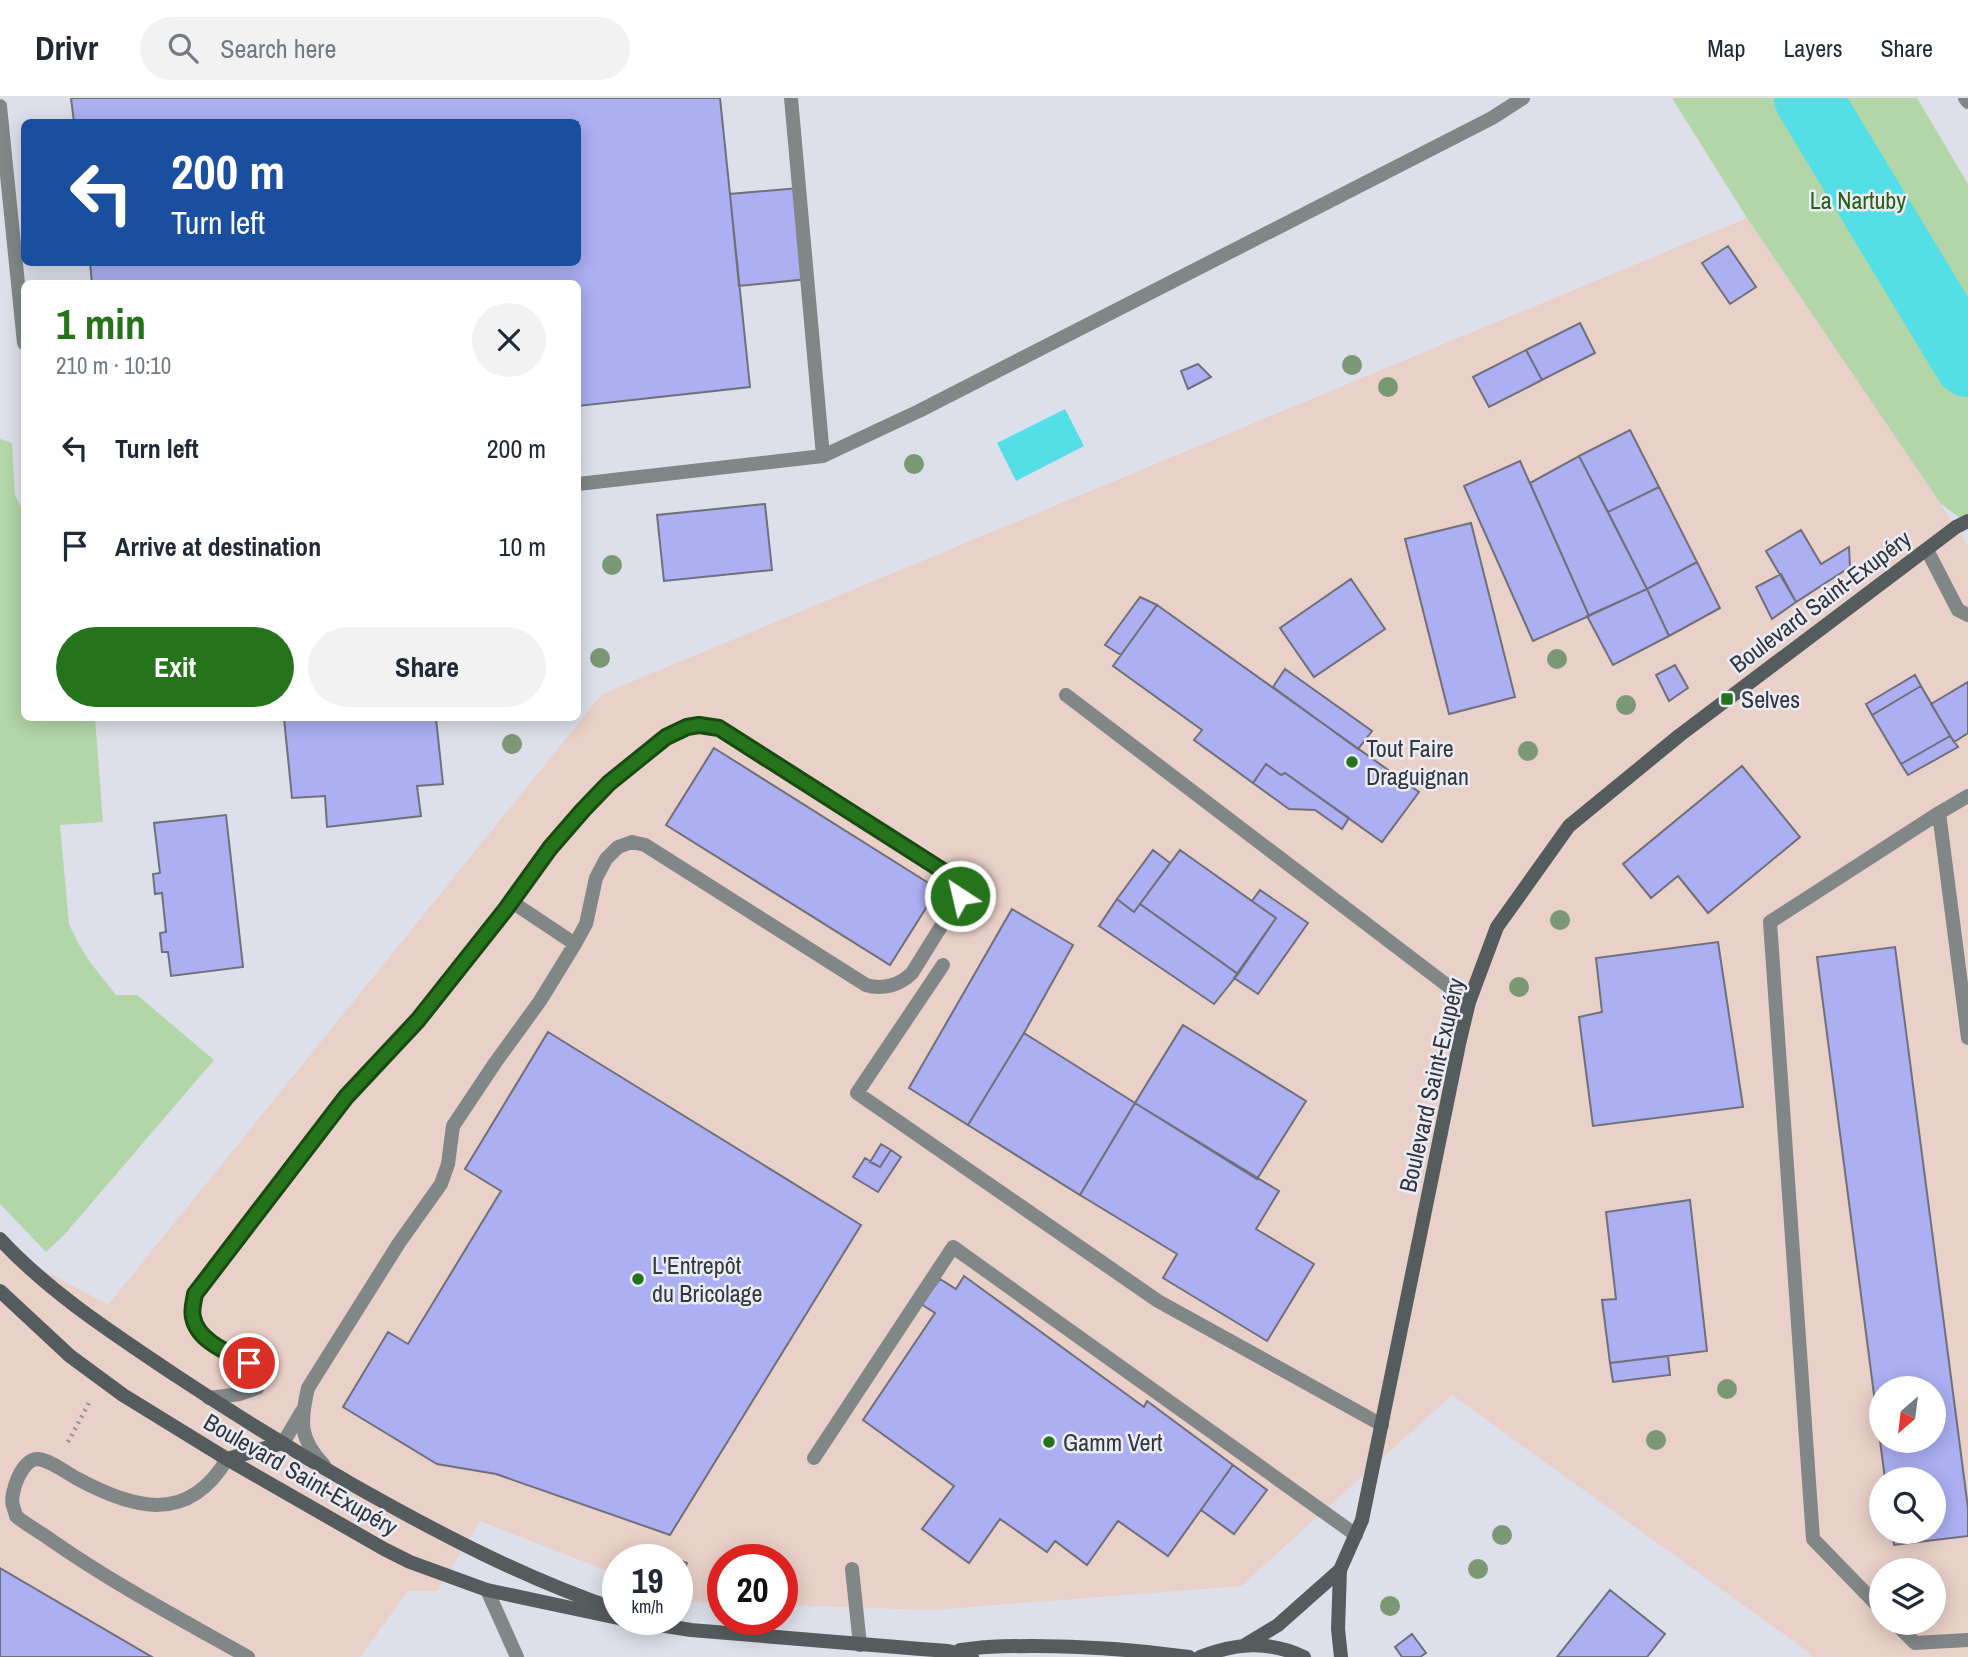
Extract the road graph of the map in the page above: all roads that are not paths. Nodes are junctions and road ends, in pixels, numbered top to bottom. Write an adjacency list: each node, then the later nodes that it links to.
1 (791, 98): 7 (street)
2 (1523, 98): 7 (street)
3 (1965, 98): 4 (street)
4 (1968, 103)
5 (0, 106): 6 (street)
6 (21, 313)
7 (823, 456): 8 (street)
8 (581, 484)
9 (1962, 524): 10 (main road, Boulevard Saint-Exupéry)
10 (1927, 550): 11 (street); 18 (main road, Boulevard Saint-Exupéry)
11 (1968, 615)
12 (1066, 695): 18 (street)
13 (1968, 796): 14 (street)
14 (1939, 813): 19 (street); 33 (street)
15 (512, 902): 16 (street); 16 (street); 22 (street)
16 (575, 944): 23 (street)
17 (943, 965): 24 (street)
18 (1469, 1002): 24 (main road, Boulevard Saint-Exupéry)
19 (1968, 1038)
20 (0, 1239): 22 (main road)
21 (0, 1291): 27 (main road, Boulevard Saint-Exupéry)
22 (209, 1398): 25 (main road)
23 (303, 1410): 25 (street); 28 (street)
24 (1382, 1426): 29 (main road, Boulevard Saint-Exupéry)
25 (283, 1443): 27 (main road); 28 (main road)
26 (814, 1458): 29 (street)
27 (227, 1459): 32 (main road, Boulevard Saint-Exupéry); 42 (street)
28 (330, 1471): 34 (main road)
29 (1356, 1535): 31 (main road, Boulevard Saint-Exupéry)
30 (852, 1569): 39 (street)
31 (1340, 1570): 40 (main road, Boulevard Saint-Exupéry); 48 (main road)
32 (487, 1590): 35 (main road, Boulevard Saint-Exupéry); 43 (street)
33 (1869, 1597)
34 (602, 1605)
35 (602, 1614)
36 (693, 1628): 39 (main road, Boulevard Saint-Exupéry)
37 (1907, 1635): 38 (street)
38 (1968, 1640)
39 (860, 1645): 41 (main road, Boulevard Saint-Exupéry)
40 (1245, 1645): 46 (main road); 47 (main road)
41 (948, 1651): 44 (main road, Boulevard Saint-Exupéry); 45 (main road)
42 (248, 1657)
43 (517, 1657)
44 (972, 1657)
45 (1189, 1657)
46 (1200, 1657)
47 (1304, 1657)
48 (1341, 1657)

